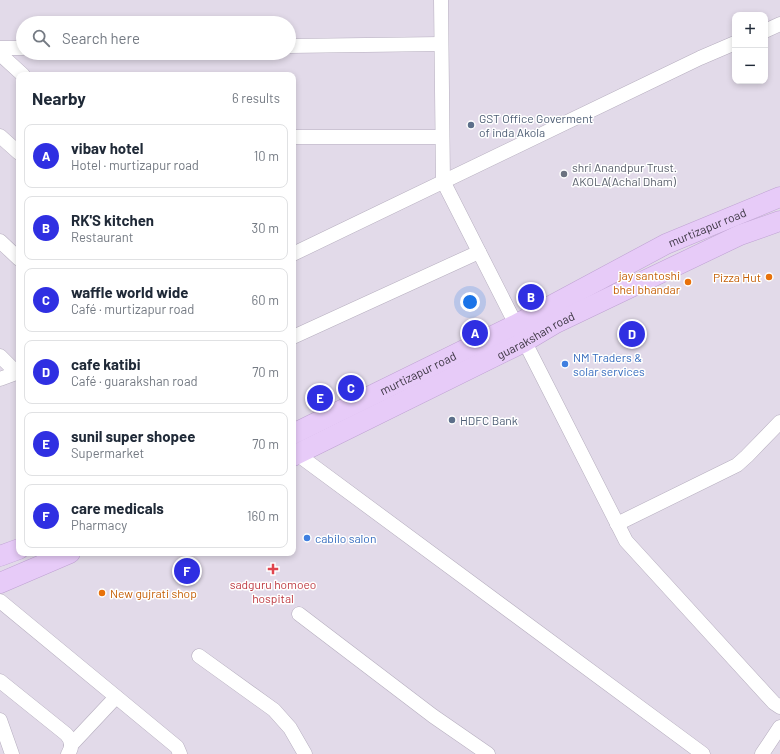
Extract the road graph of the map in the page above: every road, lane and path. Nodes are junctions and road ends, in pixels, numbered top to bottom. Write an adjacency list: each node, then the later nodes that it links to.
1 (441, 0): 4 (street)
2 (780, 24): 3 (street)
3 (768, 30)
4 (442, 44): 6 (street); 13 (street)
5 (732, 44): 15 (street)
6 (296, 46)
7 (0, 48): 8 (street)
8 (16, 48)
9 (0, 54): 10 (street)
10 (20, 72)
11 (0, 136): 14 (street)
12 (296, 137): 13 (street)
13 (442, 137): 15 (street)
14 (16, 150)
15 (443, 181): 19 (street); 20 (street)
16 (780, 197): 22 (street, murtizapur road)
17 (780, 221): 22 (street, guarakshan road)
18 (0, 241): 21 (street)
19 (479, 252): 22 (street); 23 (street)
20 (296, 253)
21 (16, 256)
22 (519, 333): 29 (street, murtizapur road); 30 (street, guarakshan road); 32 (street)
23 (296, 336)
24 (0, 356): 25 (street)
25 (16, 370)
26 (16, 373): 27 (street)
27 (0, 380)
28 (780, 422): 32 (street)
29 (296, 433)
30 (296, 452)
31 (296, 454): 50 (street)
32 (617, 524): 42 (street)
33 (16, 550): 34 (street)
34 (0, 556)
35 (63, 556): 36 (street)
36 (0, 584)
37 (0, 601): 41 (street)
38 (299, 614): 49 (street)
39 (199, 656): 48 (street)
40 (0, 681): 45 (street)
41 (116, 697): 45 (street); 47 (street)
42 (780, 707)
43 (0, 720): 46 (street)
44 (780, 727): 51 (street)
45 (70, 749)
46 (12, 754)
47 (180, 754)
48 (305, 754)
49 (488, 754)
50 (703, 754)
51 (762, 754)

